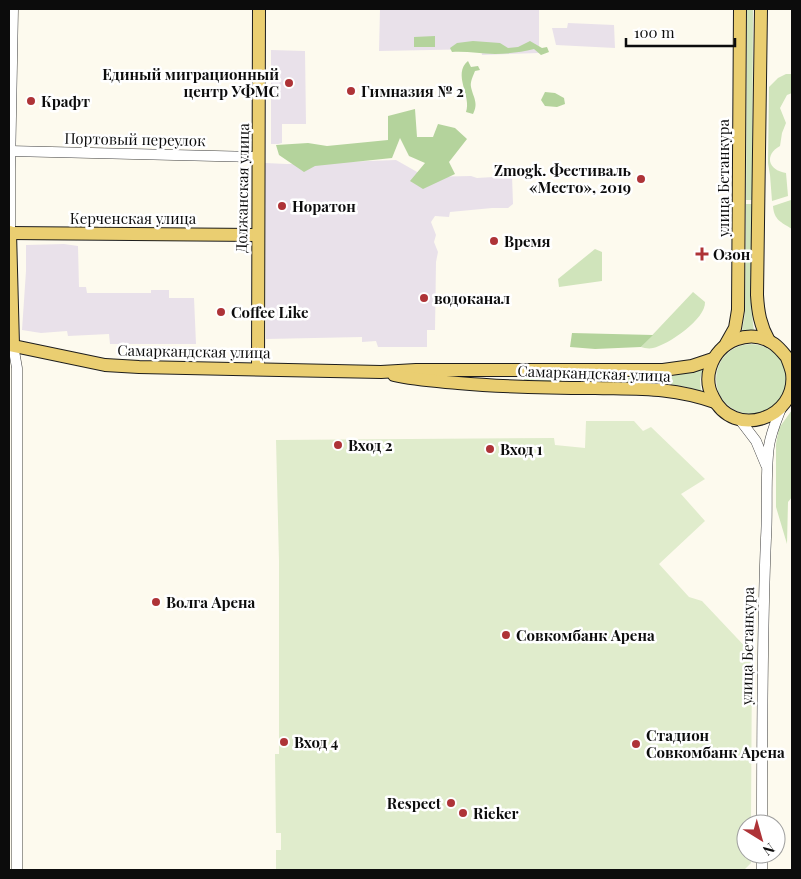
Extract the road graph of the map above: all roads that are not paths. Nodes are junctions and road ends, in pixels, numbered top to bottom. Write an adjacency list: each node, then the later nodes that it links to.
1 (13, 9): 5 (street)
2 (259, 9): 6 (main road, Должанская улица)
3 (740, 9): 10 (main road, улица Бетанкура)
4 (761, 9): 9 (main road)
5 (10, 151): 6 (street, Портовый переулок); 7 (street)
6 (258, 156): 8 (main road, Должанская улица)
7 (10, 232): 8 (main road, Керченская улица); 11 (main road)
8 (257, 235): 14 (main road, Должанская улица)
9 (769, 341): 10 (main road); 13 (main road)
10 (726, 344): 12 (main road)
11 (11, 345): 14 (main road, Самаркандская улица); 22 (street)
12 (713, 359): 15 (main road, Самаркандская улица); 19 (main road)
13 (790, 361): 18 (main road)
14 (258, 368): 16 (main road, Самаркандская улица)
15 (606, 370): 16 (main road, Самаркандская улица); 17 (main road)
16 (381, 372): 17 (main road, Самаркандская улица)
17 (563, 388): 19 (main road, Самаркандская улица)
18 (787, 401): 20 (main road); 21 (street, улица Бетанкура)
19 (715, 402): 20 (main road)
20 (740, 420): 21 (street, улица Бетанкура)
21 (768, 468): 23 (street, улица Бетанкура)
22 (13, 632): 24 (street)
23 (762, 814)
24 (17, 870)

